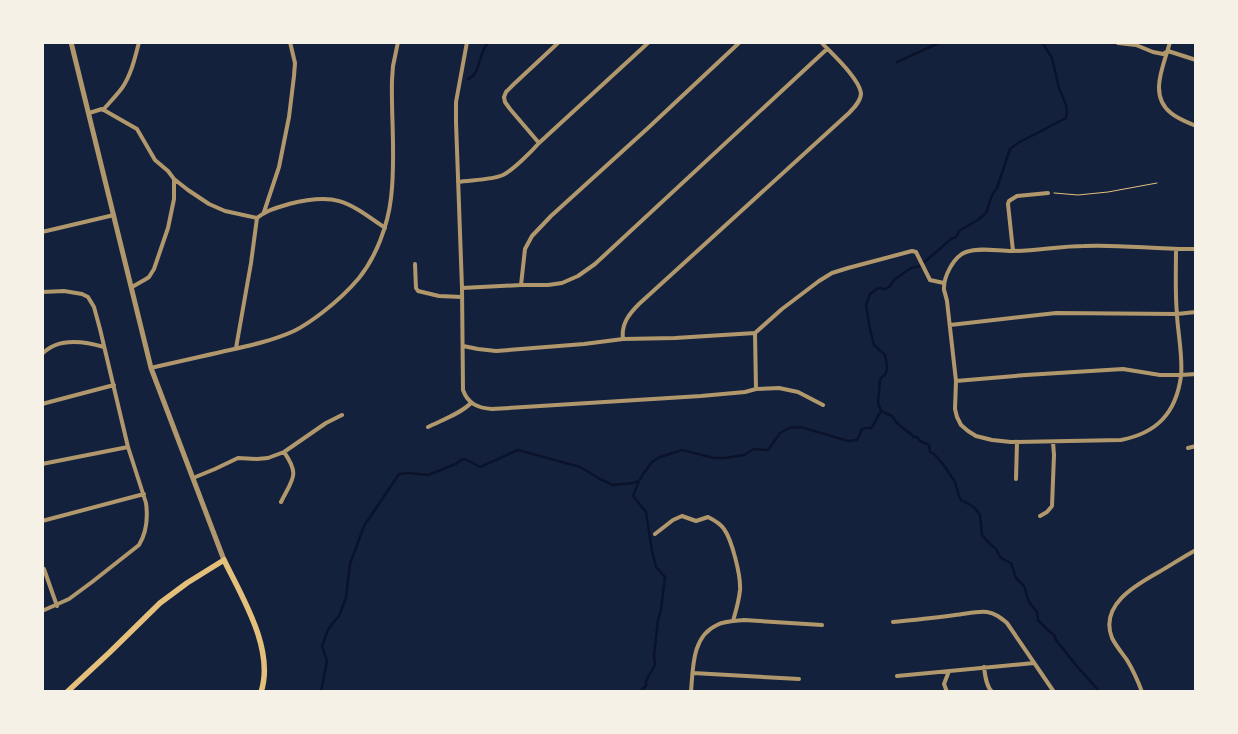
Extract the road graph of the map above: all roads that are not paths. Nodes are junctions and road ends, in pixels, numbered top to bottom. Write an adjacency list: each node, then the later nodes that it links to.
1 (71, 42): 16 (street)
2 (138, 42): 15 (street)
3 (290, 42): 22 (street)
4 (398, 42): 25 (street)
5 (467, 42): 20 (street)
6 (558, 42): 18 (street)
7 (649, 42): 18 (street)
8 (740, 42): 32 (street)
9 (822, 42): 12 (street)
10 (1170, 42): 13 (street)
11 (1118, 43): 13 (street)
12 (827, 49): 32 (street); 41 (street)
13 (1168, 51): 14 (street); 17 (street)
14 (1196, 60)
15 (103, 110): 16 (street); 19 (street)
16 (89, 113): 23 (street)
17 (1196, 126)
18 (539, 143): 20 (street)
19 (174, 179): 24 (street); 33 (street)
20 (458, 182): 34 (street)
21 (1048, 193): 29 (street)
22 (264, 212): 24 (street); 25 (street)
23 (114, 215): 26 (street); 33 (street)
24 (257, 218): 44 (street)
25 (385, 228): 44 (street)
26 (42, 232)
27 (1176, 249): 28 (street); 29 (street); 38 (street)
28 (1196, 249)
29 (1013, 251): 31 (street)
30 (415, 264): 36 (street)
31 (944, 283): 39 (street); 40 (street)
32 (521, 285): 34 (street)
33 (132, 287): 46 (street)
34 (462, 288): 36 (street)
35 (42, 292): 43 (street)
36 (462, 297): 42 (street)
37 (1196, 312): 38 (street)
38 (1176, 314): 39 (street); 48 (street)
39 (950, 324): 49 (street)
40 (755, 333): 41 (street); 51 (street)
41 (623, 339): 42 (street)
42 (463, 346): 52 (street)
43 (104, 347): 45 (street); 50 (street)
44 (236, 348): 46 (street)
45 (42, 354)
46 (151, 368): 64 (street)
47 (1196, 374): 48 (street)
48 (1181, 375): 49 (street); 58 (street)
49 (956, 381): 57 (street)
50 (114, 385): 53 (street); 60 (street)
51 (756, 389): 52 (street); 54 (street)
52 (471, 403): 56 (street)
53 (42, 404)
54 (823, 405)
55 (342, 415): 62 (street)
56 (428, 427)
57 (1017, 442): 58 (street); 65 (street)
58 (1053, 442): 68 (street)
59 (1196, 446): 61 (street)
60 (128, 447): 63 (street); 66 (street)
61 (1188, 448)
62 (284, 452): 64 (street); 67 (street)
63 (42, 464)
64 (193, 478): 72 (street)
65 (1016, 479)
66 (144, 494): 69 (street); 74 (street)
67 (281, 502)
68 (1040, 516)
69 (42, 521)
70 (655, 534): 76 (street)
71 (1196, 550): 93 (street)
72 (224, 560): 87 (main road); 88 (main road)
73 (44, 569): 74 (street)
74 (57, 606): 75 (street)
75 (42, 611)
76 (733, 621): 78 (street); 83 (street)
77 (892, 622): 79 (street)
78 (822, 625)
79 (1034, 662): 80 (street); 92 (street)
80 (984, 668): 81 (street); 91 (street)
81 (949, 671): 82 (street); 86 (street)
82 (938, 672): 84 (street); 86 (street)
83 (692, 674): 85 (street); 89 (street)
84 (897, 676)
85 (799, 679)
86 (944, 684): 90 (street)
87 (67, 692)
88 (262, 692)
89 (690, 692)
90 (947, 692)
91 (992, 692)
92 (1054, 692)
93 (1142, 692)

